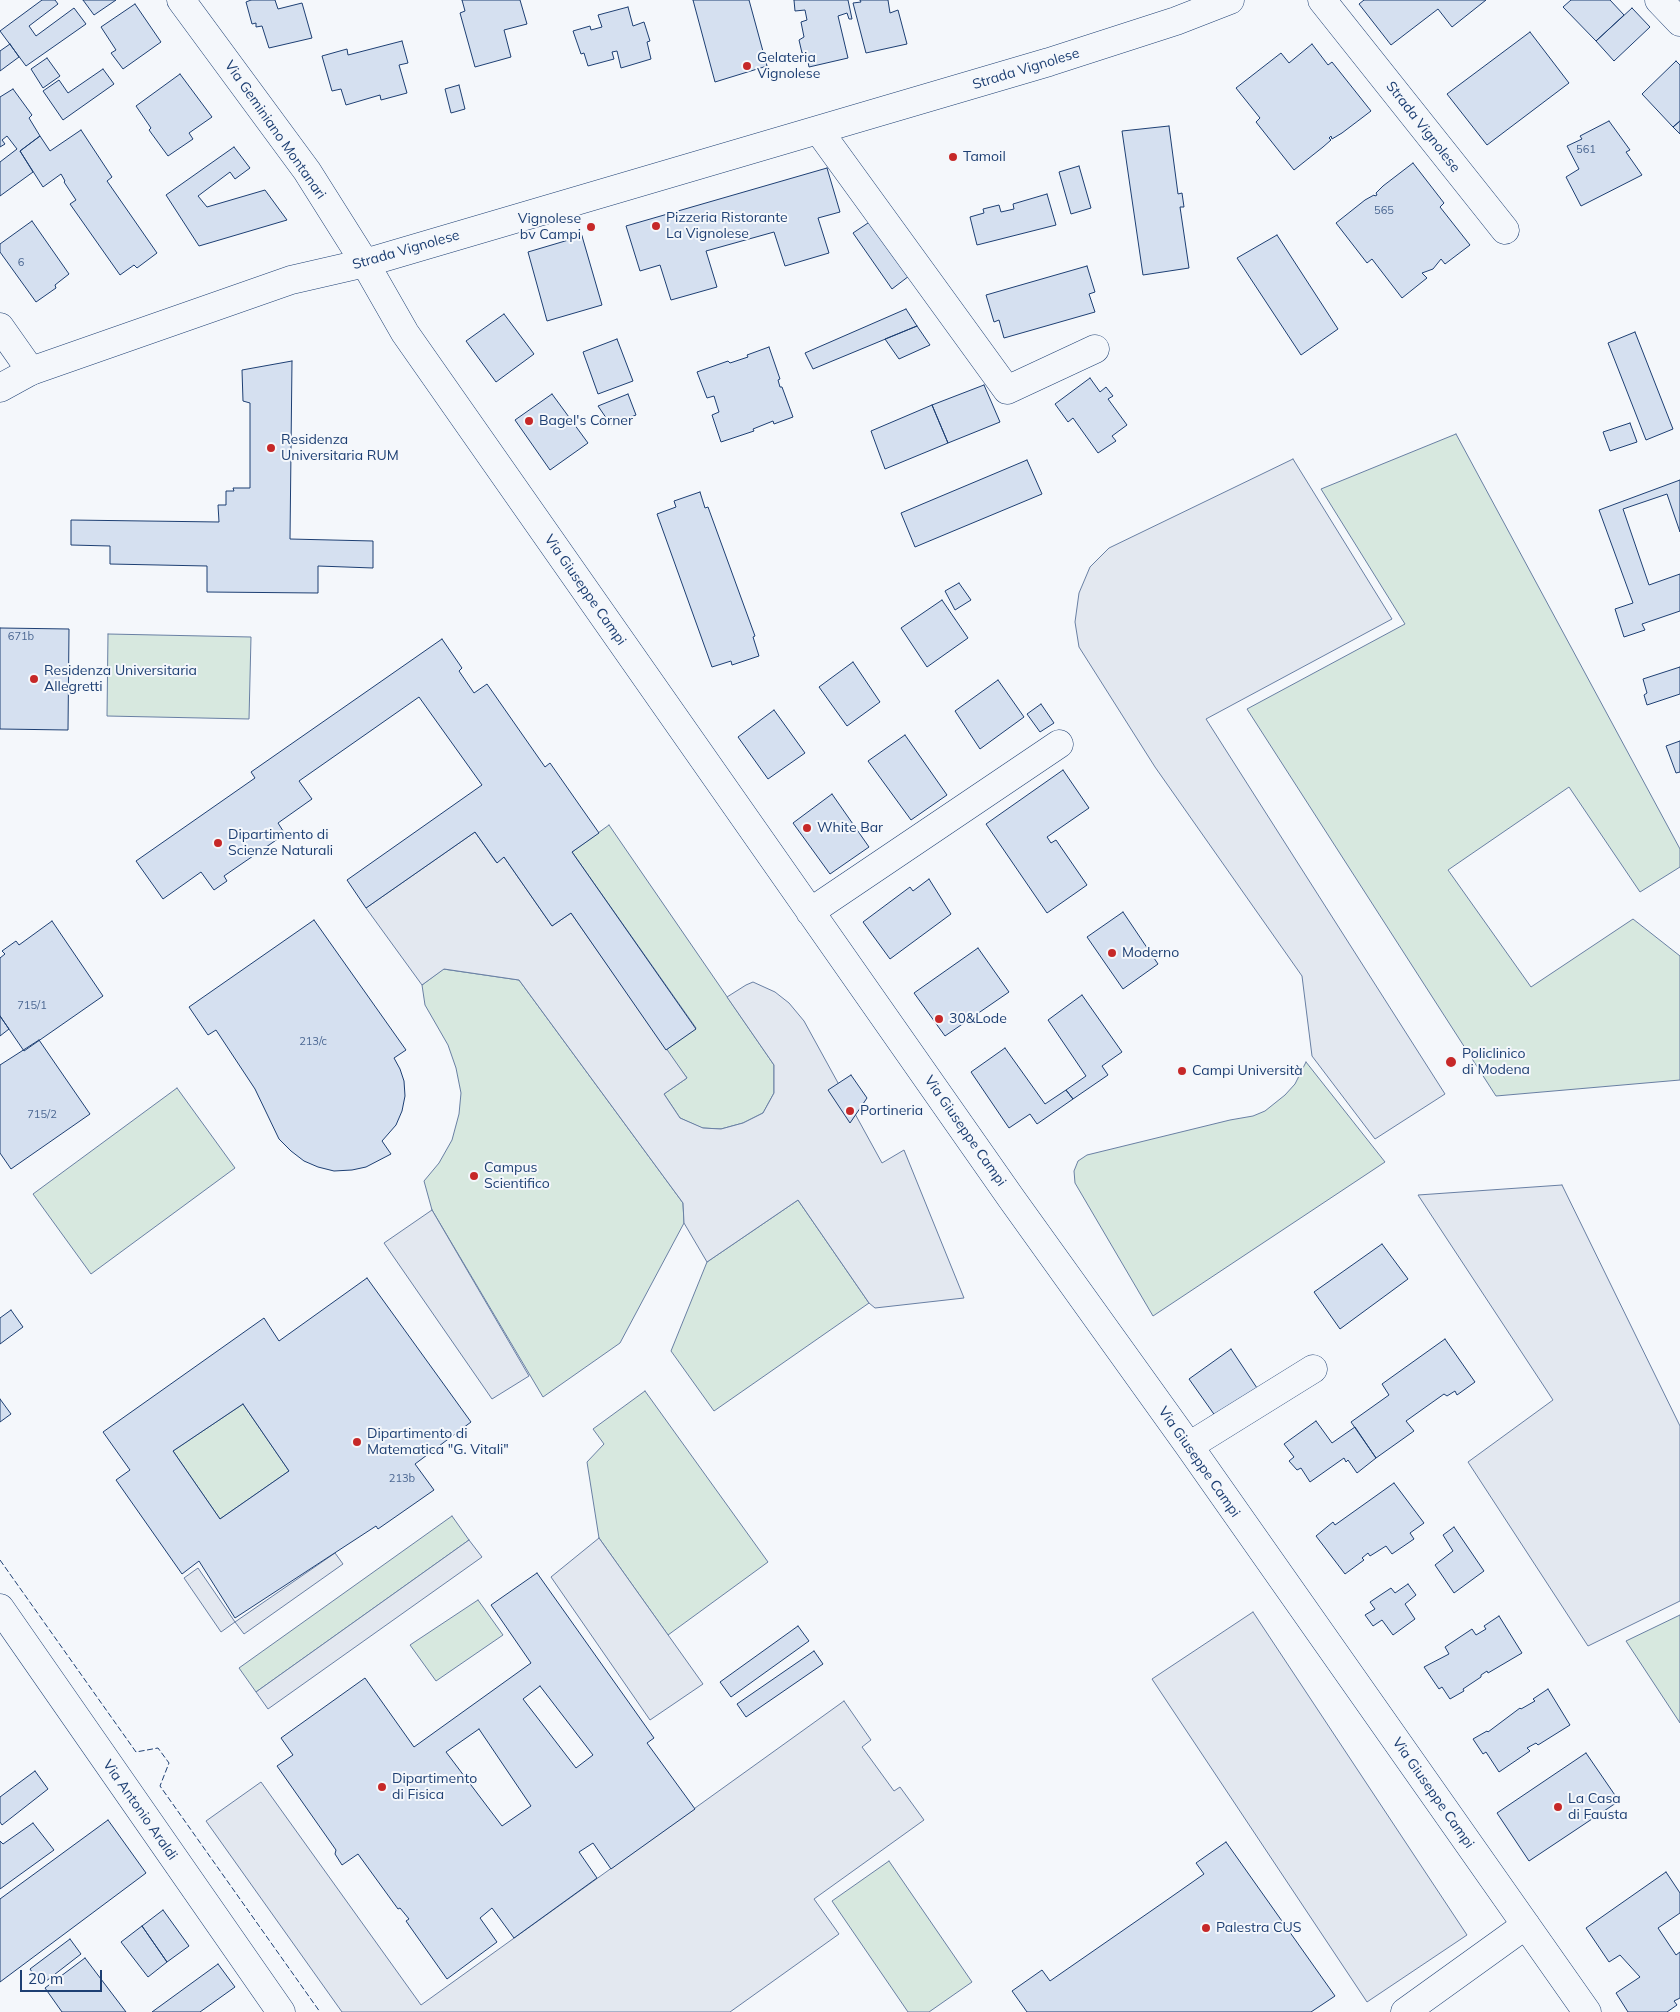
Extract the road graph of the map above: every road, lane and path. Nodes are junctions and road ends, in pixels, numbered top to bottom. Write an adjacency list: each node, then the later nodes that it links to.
1 (182, 0): 8 (street, Via Geminiano Montanari)
2 (1230, 0): 6 (street, Strada Vignolese)
3 (1322, 0): 7 (street, Strada Vignolese)
4 (1659, 0): 5 (street)
5 (1680, 22)
6 (819, 131): 8 (street, Strada Vignolese); 10 (street)
7 (1505, 230)
8 (365, 263): 11 (street, Strada Vignolese); 14 (street, Via Giuseppe Campi)
9 (0, 326): 11 (street)
10 (1095, 349)
11 (31, 370): 12 (street, Strada Vignolese)
12 (0, 388)
13 (1059, 744): 14 (street)
14 (810, 912): 16 (street, Via Giuseppe Campi)
15 (1313, 1368): 16 (street)
16 (1189, 1446): 18 (street, Via Giuseppe Campi)
17 (0, 1608): 19 (street, Via Antonio Araldi)
18 (1526, 1925): 20 (street); 21 (street, Via Giuseppe Campi)
19 (281, 2012)
20 (1405, 2012)
21 (1587, 2012)

